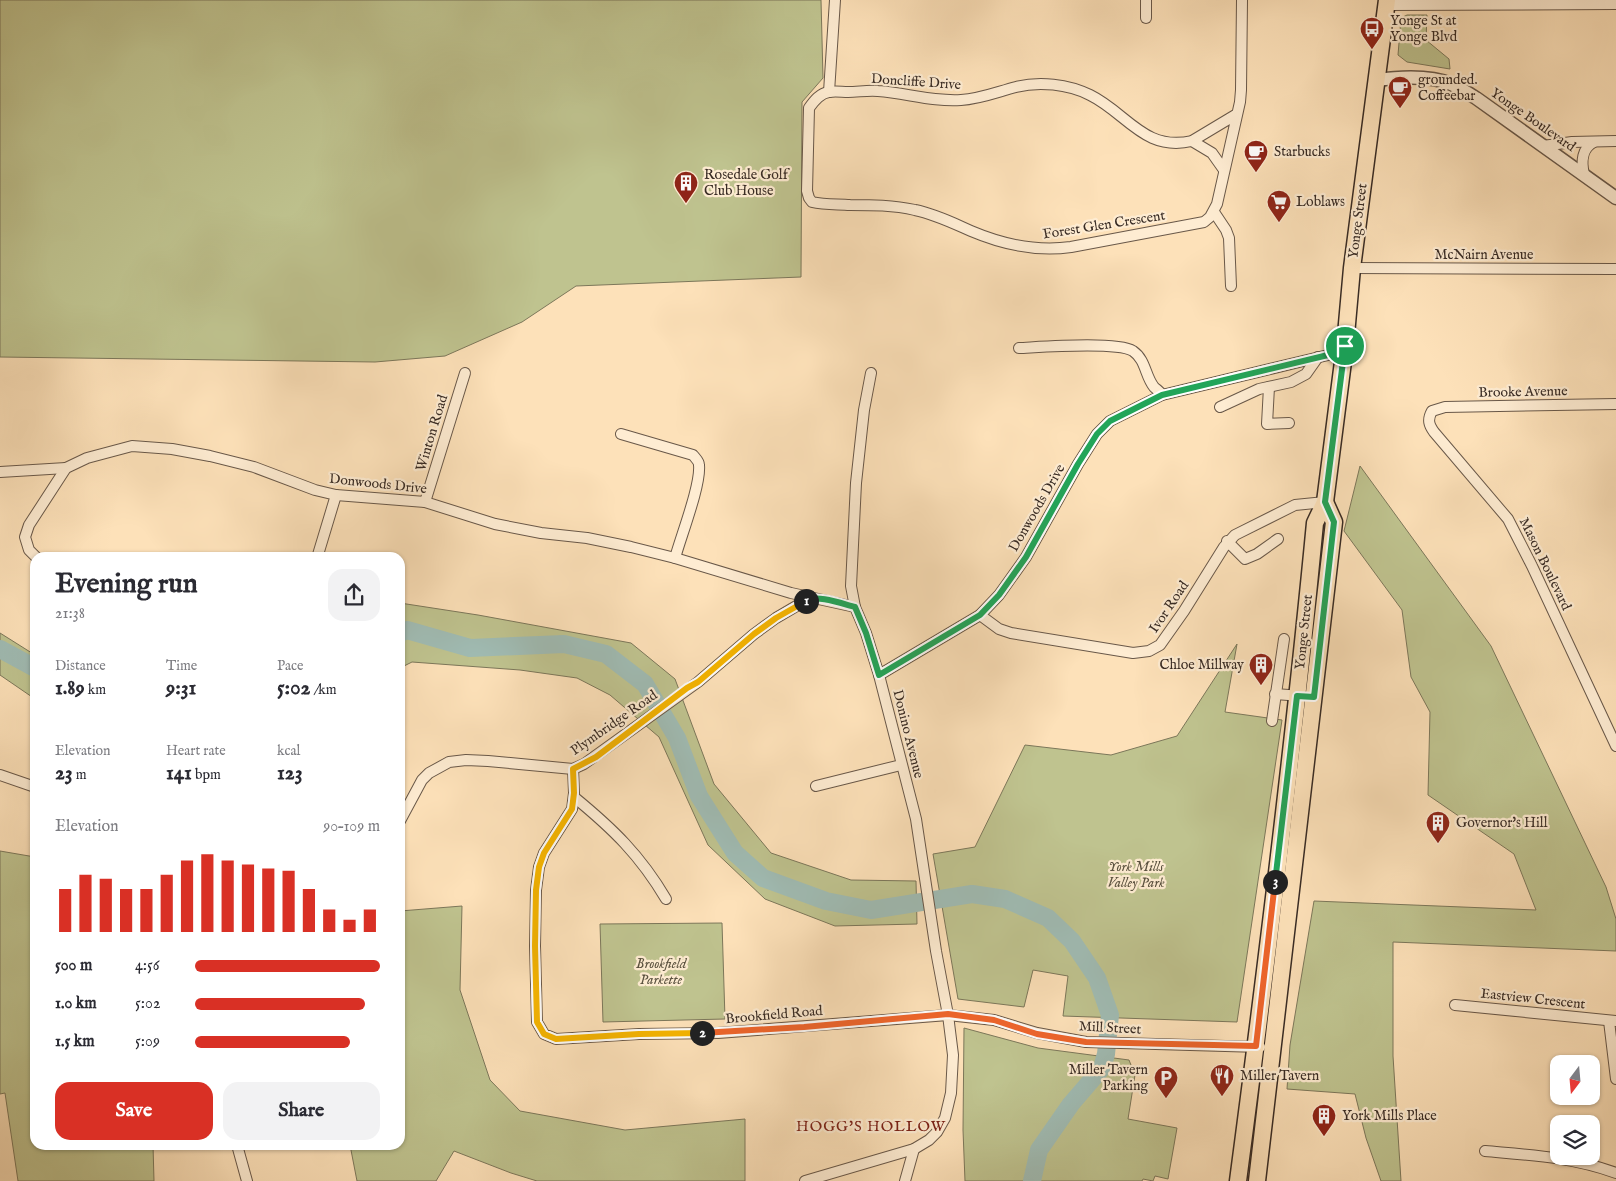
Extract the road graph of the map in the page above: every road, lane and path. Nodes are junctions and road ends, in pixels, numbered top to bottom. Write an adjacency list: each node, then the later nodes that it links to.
1 (835, 0): 8 (street)
2 (1146, 0): 6 (street)
3 (1242, 0): 9 (street)
4 (1386, 3): 5 (street); 7 (main road, Yonge Street)
5 (1616, 4)
6 (1146, 18)
7 (1376, 80): 13 (street, Yonge Boulevard); 18 (main road, Yonge Street)
8 (830, 92): 10 (street, Doncliffe Drive); 17 (street, Forest Glen Crescent)
9 (1237, 114): 10 (street, Doncliffe Drive); 14 (street)
10 (1192, 141): 14 (street)
11 (1616, 141): 12 (street)
12 (1594, 142): 13 (street); 15 (street, Yonge Boulevard)
13 (1543, 146): 15 (street, Yonge Boulevard)
14 (1224, 170): 17 (street)
15 (1584, 174): 16 (street, Yonge Boulevard)
16 (1616, 198)
17 (1214, 212): 20 (street)
18 (1352, 268): 19 (street, McNairn Avenue); 21 (main road, Yonge Street)
19 (1616, 269)
20 (1231, 286)
21 (1345, 346): 23 (street, Donwoods Drive); 37 (main road, Yonge Street)
22 (1019, 348): 27 (street)
23 (1318, 357): 26 (street); 27 (street, Donwoods Drive)
24 (465, 373): 36 (street, Winton Road)
25 (871, 373): 44 (street, Donino Avenue)
26 (1270, 387): 29 (street); 31 (street)
27 (1162, 395): 45 (street, Donwoods Drive)
28 (1616, 404): 30 (street, Brooke Avenue)
29 (1220, 407)
30 (1432, 411): 53 (street, Mason Boulevard)
31 (1289, 423)
32 (621, 434): 42 (street)
33 (66, 468): 34 (street); 35 (street, Donwoods Drive); 40 (street)
34 (0, 472)
35 (336, 495): 36 (street, Donwoods Drive); 41 (street)
36 (425, 502): 42 (street, Donwoods Drive)
37 (1325, 502): 39 (street, Ivor Road); 49 (main road, Yonge Street); 50 (main road, Yonge Street)
38 (1278, 539): 39 (street)
39 (1228, 542): 45 (street, Ivor Road)
40 (30, 552)
41 (318, 552)
42 (675, 558): 43 (street, Donwoods Drive)
43 (810, 598): 44 (street, Donwoods Drive); 56 (street, Plymbridge Road)
44 (855, 607): 47 (street, Donino Avenue)
45 (980, 615): 47 (street, Donwoods Drive)
46 (1284, 639): 48 (street)
47 (879, 675): 55 (street, Donino Avenue)
48 (1275, 694): 49 (street); 52 (street)
49 (1297, 696): 50 (street); 66 (main road, Yonge Street)
50 (1314, 697): 67 (main road, Yonge Street)
51 (1616, 719): 53 (street)
52 (1272, 722)
53 (1605, 722): 54 (street, Mason Boulevard)
54 (1616, 746)
55 (901, 765): 59 (street); 64 (street, Donino Avenue)
56 (573, 769): 60 (street); 61 (street, Plymbridge Road)
57 (0, 776): 58 (street)
58 (30, 785)
59 (816, 786)
60 (574, 797): 62 (street); 64 (street, Brookfield Road)
61 (405, 812)
62 (666, 899)
63 (1455, 1005): 65 (street, Eastview Crescent)
64 (948, 1014): 66 (street, Mill Street); 69 (street, Donino Avenue)
65 (1612, 1021): 68 (street, Eastview Crescent)
66 (1256, 1046): 67 (street, Mill Street); 76 (main road, Yonge Street)
67 (1273, 1048): 77 (main road, Yonge Street)
68 (1616, 1080)
69 (914, 1149): 74 (street, Donino Avenue); 75 (street)
70 (239, 1150): 73 (street)
71 (1484, 1150): 72 (street)
72 (1616, 1173)
73 (248, 1181)
74 (804, 1181)
75 (905, 1181)
76 (1238, 1181)
77 (1257, 1181)

